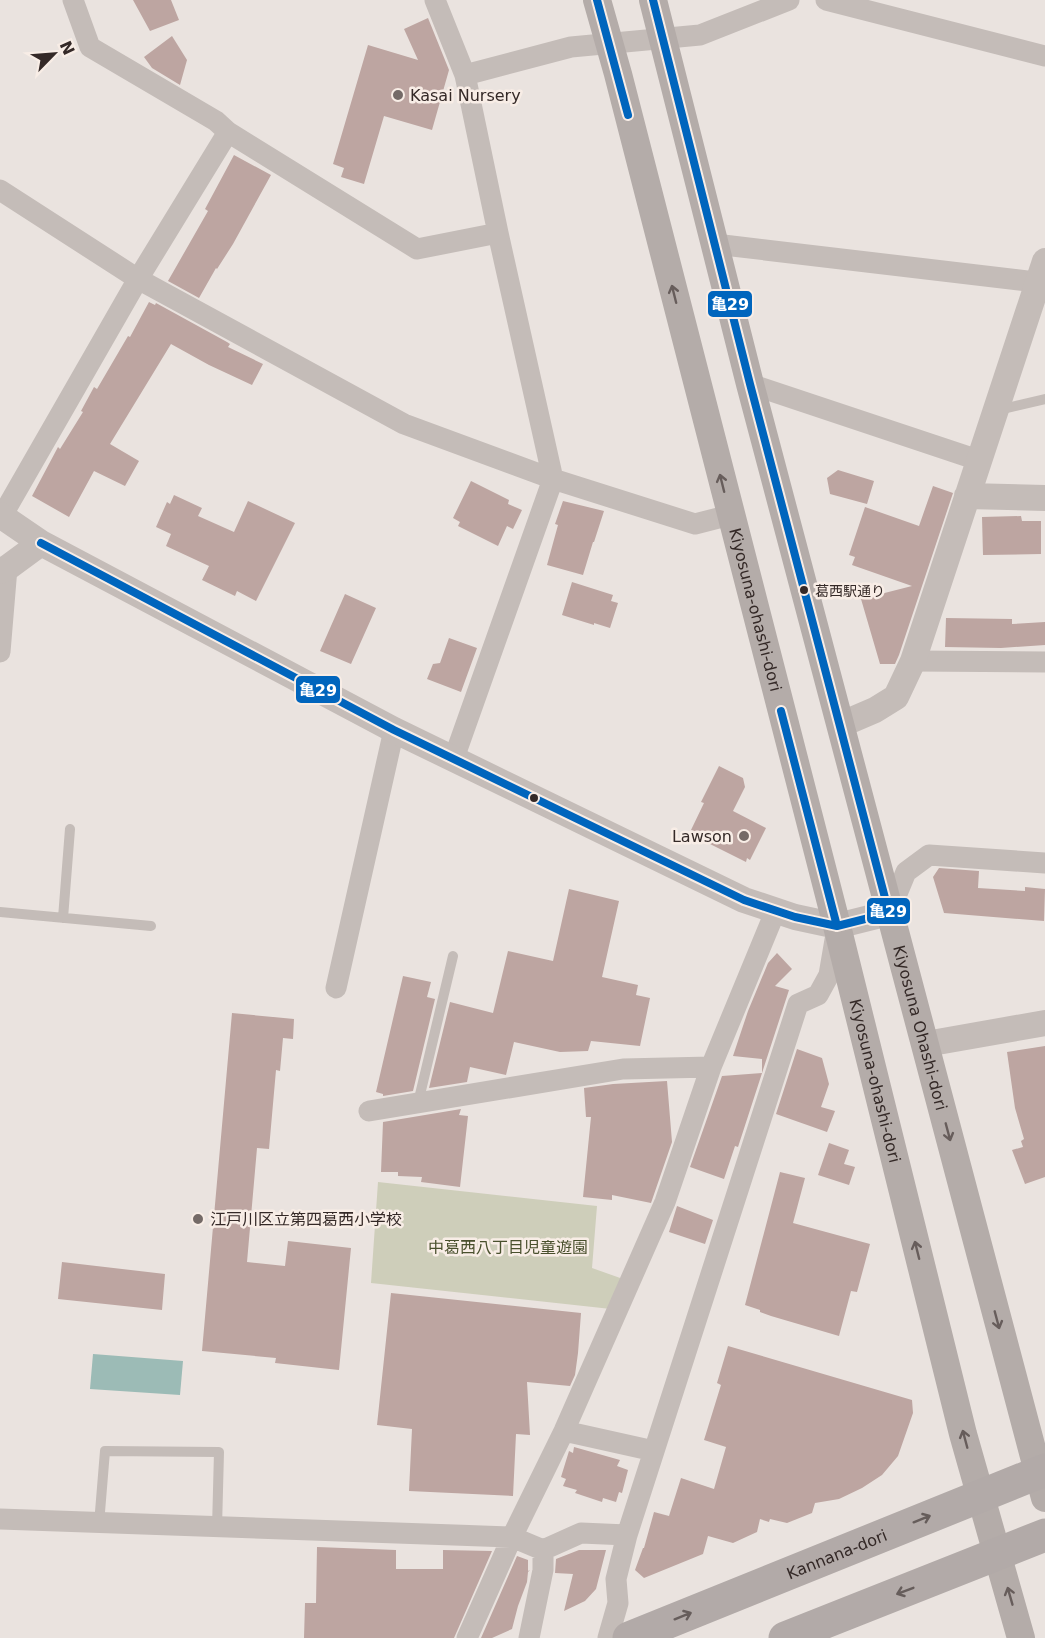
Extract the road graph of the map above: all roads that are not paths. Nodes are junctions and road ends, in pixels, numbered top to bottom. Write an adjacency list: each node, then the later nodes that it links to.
1 (72, 0): 11 (street)
2 (435, 0): 10 (street)
3 (597, 0): 8 (main road, Kiyosuna-ohashi-dori)
4 (653, 0): 7 (main road, Kiyosuna Ohashi-dori)
5 (789, 0): 7 (street)
6 (826, 0): 9 (street)
7 (662, 38): 8 (street); 14 (main road, Kiyosuna Ohashi-dori)
8 (609, 43): 10 (street); 24 (main road, Kiyosuna-ohashi-dori, one-way to 8)
9 (1045, 56)
10 (465, 75): 13 (street)
11 (228, 132): 13 (street); 16 (street)
12 (0, 190): 16 (street)
13 (498, 232): 21 (street)
14 (716, 244): 15 (street); 17 (main road, Kiyosuna Ohashi-dori)
15 (1043, 276): 19 (street)
16 (138, 279): 21 (street); 25 (street)
17 (750, 384): 20 (street); 31 (main road, Kiyosuna Ohashi-dori)
18 (1045, 399): 19 (lane)
19 (997, 410): 20 (street)
20 (978, 460): 22 (street)
21 (553, 479): 24 (street); 33 (street)
22 (967, 496): 23 (street); 29 (street)
23 (1045, 498)
24 (730, 515): 40 (main road, Kiyosuna-ohashi-dori)
25 (1, 516): 26 (street)
26 (41, 543): 27 (street); 32 (street)
27 (4, 570): 28 (street)
28 (0, 652)
29 (913, 661): 30 (street); 31 (street)
30 (1045, 662)
31 (840, 725): 38 (main road, Kiyosuna Ohashi-dori)
32 (394, 730): 33 (street); 43 (street)
33 (454, 758): 37 (street)
34 (70, 829): 39 (lane)
35 (1045, 863): 38 (street)
36 (0, 912): 39 (lane)
37 (775, 912): 40 (street); 46 (street)
38 (889, 913): 40 (street); 45 (main road, Kiyosuna Ohashi-dori)
39 (63, 918): 41 (lane)
40 (837, 926): 50 (street); 52 (main road, Kiyosuna-ohashi-dori, one-way to 40)
41 (151, 927)
42 (453, 956): 47 (lane)
43 (336, 988)
44 (1045, 1023): 45 (street)
45 (926, 1044): 51 (main road, Kiyosuna Ohashi-dori, one-way to 51)
46 (711, 1067): 47 (street); 49 (street)
47 (418, 1103): 48 (street)
48 (369, 1111)
49 (564, 1431): 50 (street); 58 (street)
50 (654, 1451): 56 (street)
51 (1043, 1481): 52 (main road, Kannana-dori)
52 (980, 1496): 60 (main road, Kiyosuna-ohashi-dori); 64 (main road, Kannana-dori, one-way to 52)
53 (0, 1519): 54 (street)
54 (99, 1524): 55 (street); 55 (lane)
55 (218, 1528): 58 (street)
56 (627, 1534): 59 (street); 63 (street)
57 (1045, 1535): 60 (main road)
58 (512, 1537): 59 (street); 61 (street)
59 (543, 1550): 62 (street)
60 (998, 1554): 65 (main road, one-way to 65); 66 (main road, Kiyosuna-ohashi-dori, one-way to 60)
61 (467, 1638)
62 (529, 1638)
63 (608, 1638)
64 (629, 1638)
65 (785, 1638)
66 (1021, 1638)

